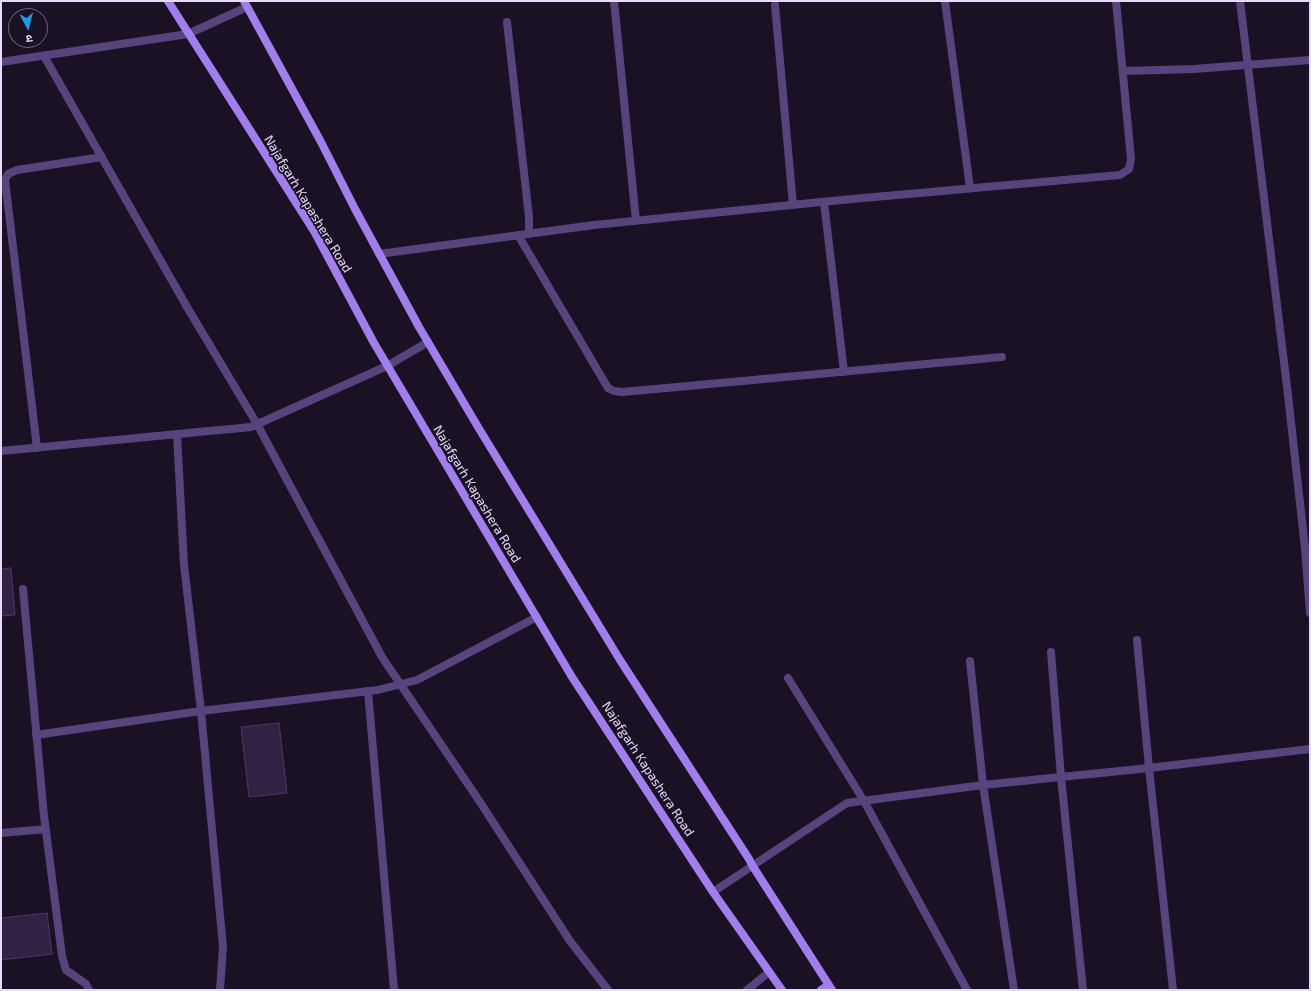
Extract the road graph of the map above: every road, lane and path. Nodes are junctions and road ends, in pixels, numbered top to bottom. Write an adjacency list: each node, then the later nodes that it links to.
1 (168, 1): 9 (main road, Najafgarh Kapashera Road)
2 (614, 1): 19 (street)
3 (945, 1): 16 (street)
4 (1116, 1): 14 (street)
5 (1240, 1): 13 (street)
6 (245, 4): 9 (street); 22 (main road)
7 (775, 5): 18 (street)
8 (507, 22): 20 (street)
9 (188, 34): 10 (street); 25 (main road, Najafgarh Kapashera Road)
10 (44, 56): 12 (street); 15 (street)
11 (1310, 60): 13 (street)
12 (1, 62)
13 (1248, 65): 14 (street); 32 (street)
14 (1123, 71): 16 (street)
15 (102, 157): 27 (street); 29 (street)
16 (970, 188): 17 (street)
17 (824, 202): 18 (street); 26 (street)
18 (794, 205): 19 (street)
19 (636, 221): 20 (street)
20 (529, 234): 21 (street)
21 (518, 236): 22 (street); 26 (street)
22 (379, 254): 23 (main road)
23 (428, 342): 25 (street); 49 (main road)
24 (1002, 357): 26 (street)
25 (388, 366): 27 (street); 33 (main road, Najafgarh Kapashera Road)
26 (844, 372)
27 (257, 424): 28 (street); 38 (street)
28 (177, 434): 29 (street); 40 (street)
29 (37, 448): 30 (street)
30 (1, 452)
31 (22, 590): 41 (street)
32 (1310, 613)
33 (537, 617): 38 (street); 50 (main road, Najafgarh Kapashera Road)
34 (1137, 640): 43 (street)
35 (1052, 652): 44 (street)
36 (970, 661): 45 (street)
37 (788, 678): 46 (street)
38 (400, 684): 39 (street); 56 (street)
39 (368, 691): 40 (street); 55 (street)
40 (201, 712): 41 (street); 54 (street)
41 (36, 735): 47 (street)
42 (1310, 749): 43 (street)
43 (1149, 768): 44 (street); 63 (street)
44 (1061, 777): 45 (street); 62 (street)
45 (983, 785): 46 (street); 61 (street)
46 (864, 801): 49 (street); 60 (street)
47 (46, 829): 48 (street); 53 (street)
48 (1, 834)
49 (752, 866): 50 (street); 52 (main road)
50 (714, 892): 51 (main road, Najafgarh Kapashera Road)
51 (769, 972): 57 (street); 58 (main road, Najafgarh Kapashera Road)
52 (831, 987): 59 (main road)
53 (89, 990)
54 (220, 990)
55 (394, 990)
56 (608, 990)
57 (746, 990)
58 (782, 990)
59 (820, 990)
60 (967, 990)
61 (1014, 990)
62 (1084, 990)
63 (1174, 990)

